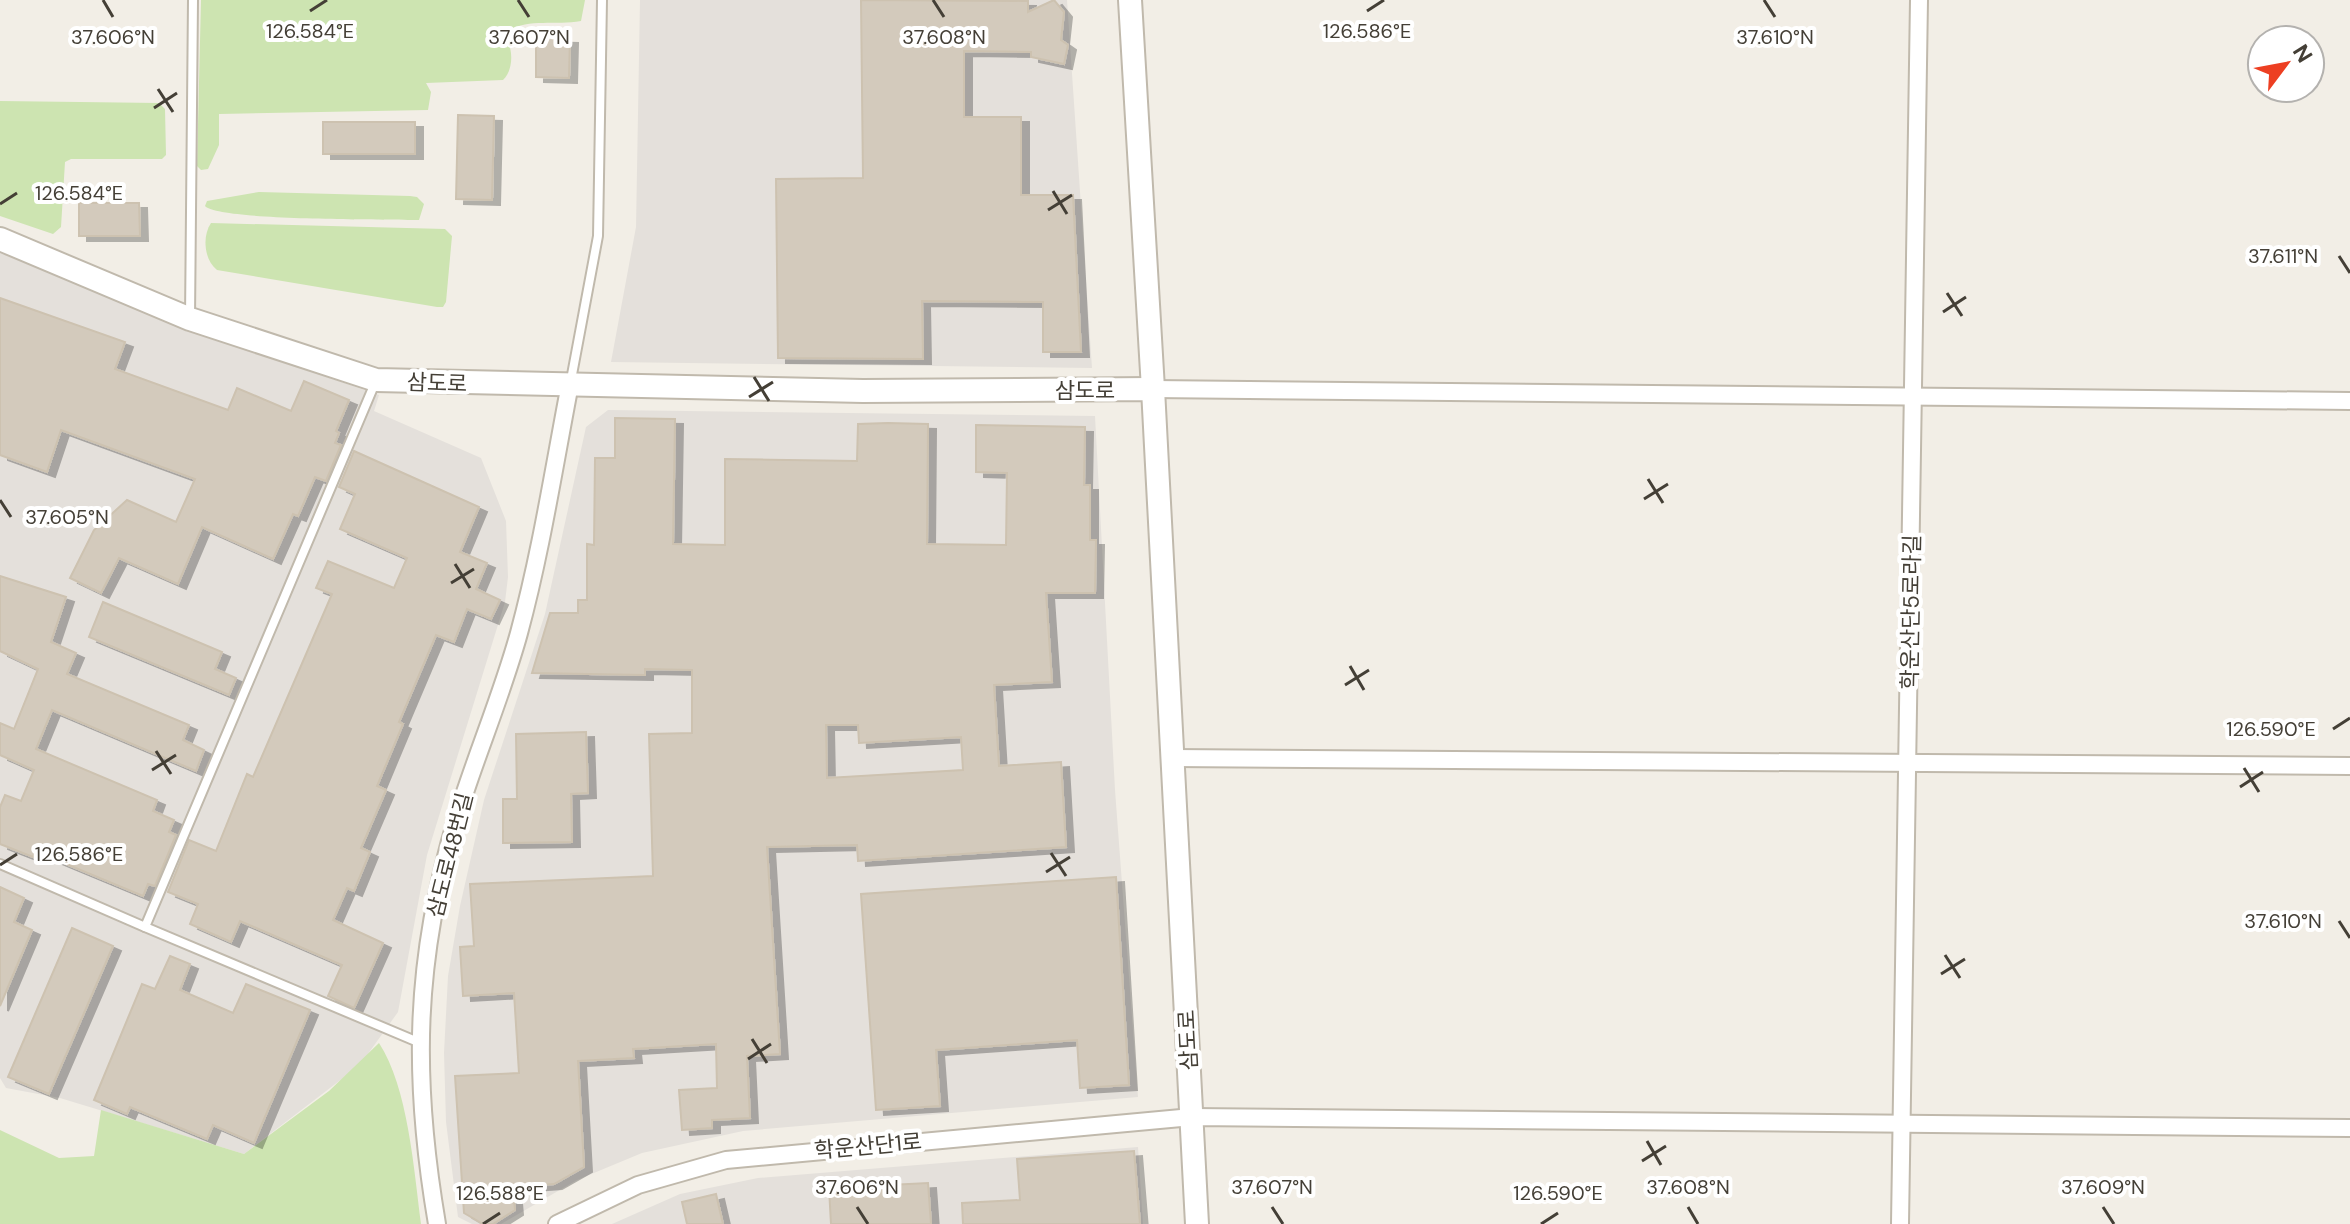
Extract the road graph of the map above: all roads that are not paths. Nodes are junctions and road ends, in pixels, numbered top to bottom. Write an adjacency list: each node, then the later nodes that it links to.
1 (193, 0): 6 (lane)
2 (602, 0): 8 (lane)
3 (1130, 0): 9 (street)
4 (1919, 0): 10 (street, 학운산단5로라길)
5 (0, 239): 6 (street, 삼도로)
6 (190, 319): 7 (street, 삼도로)
7 (376, 380): 8 (street, 삼도로); 16 (lane)
8 (570, 384): 9 (street, 삼도로); 17 (street, 삼도로48번길)
9 (1153, 389): 10 (street); 12 (street, 삼도로)
10 (1914, 399): 11 (street); 13 (street, 학운산단5로라길)
11 (2350, 401)
12 (1173, 758): 13 (street); 18 (street, 삼도로)
13 (1908, 765): 14 (street); 19 (street, 학운산단5로라길)
14 (2350, 766)
15 (0, 864): 16 (lane)
16 (145, 927): 17 (lane)
17 (418, 1042): 21 (street, 삼도로48번길)
18 (1192, 1117): 19 (street, 학운산단1로); 22 (street, 학운산단1로); 23 (street, 삼도로)
19 (1902, 1123): 20 (street, 학운산단1로); 24 (street, 학운산단5로라길)
20 (2350, 1128)
21 (437, 1224)
22 (557, 1224)
23 (1197, 1224)
24 (1900, 1224)

